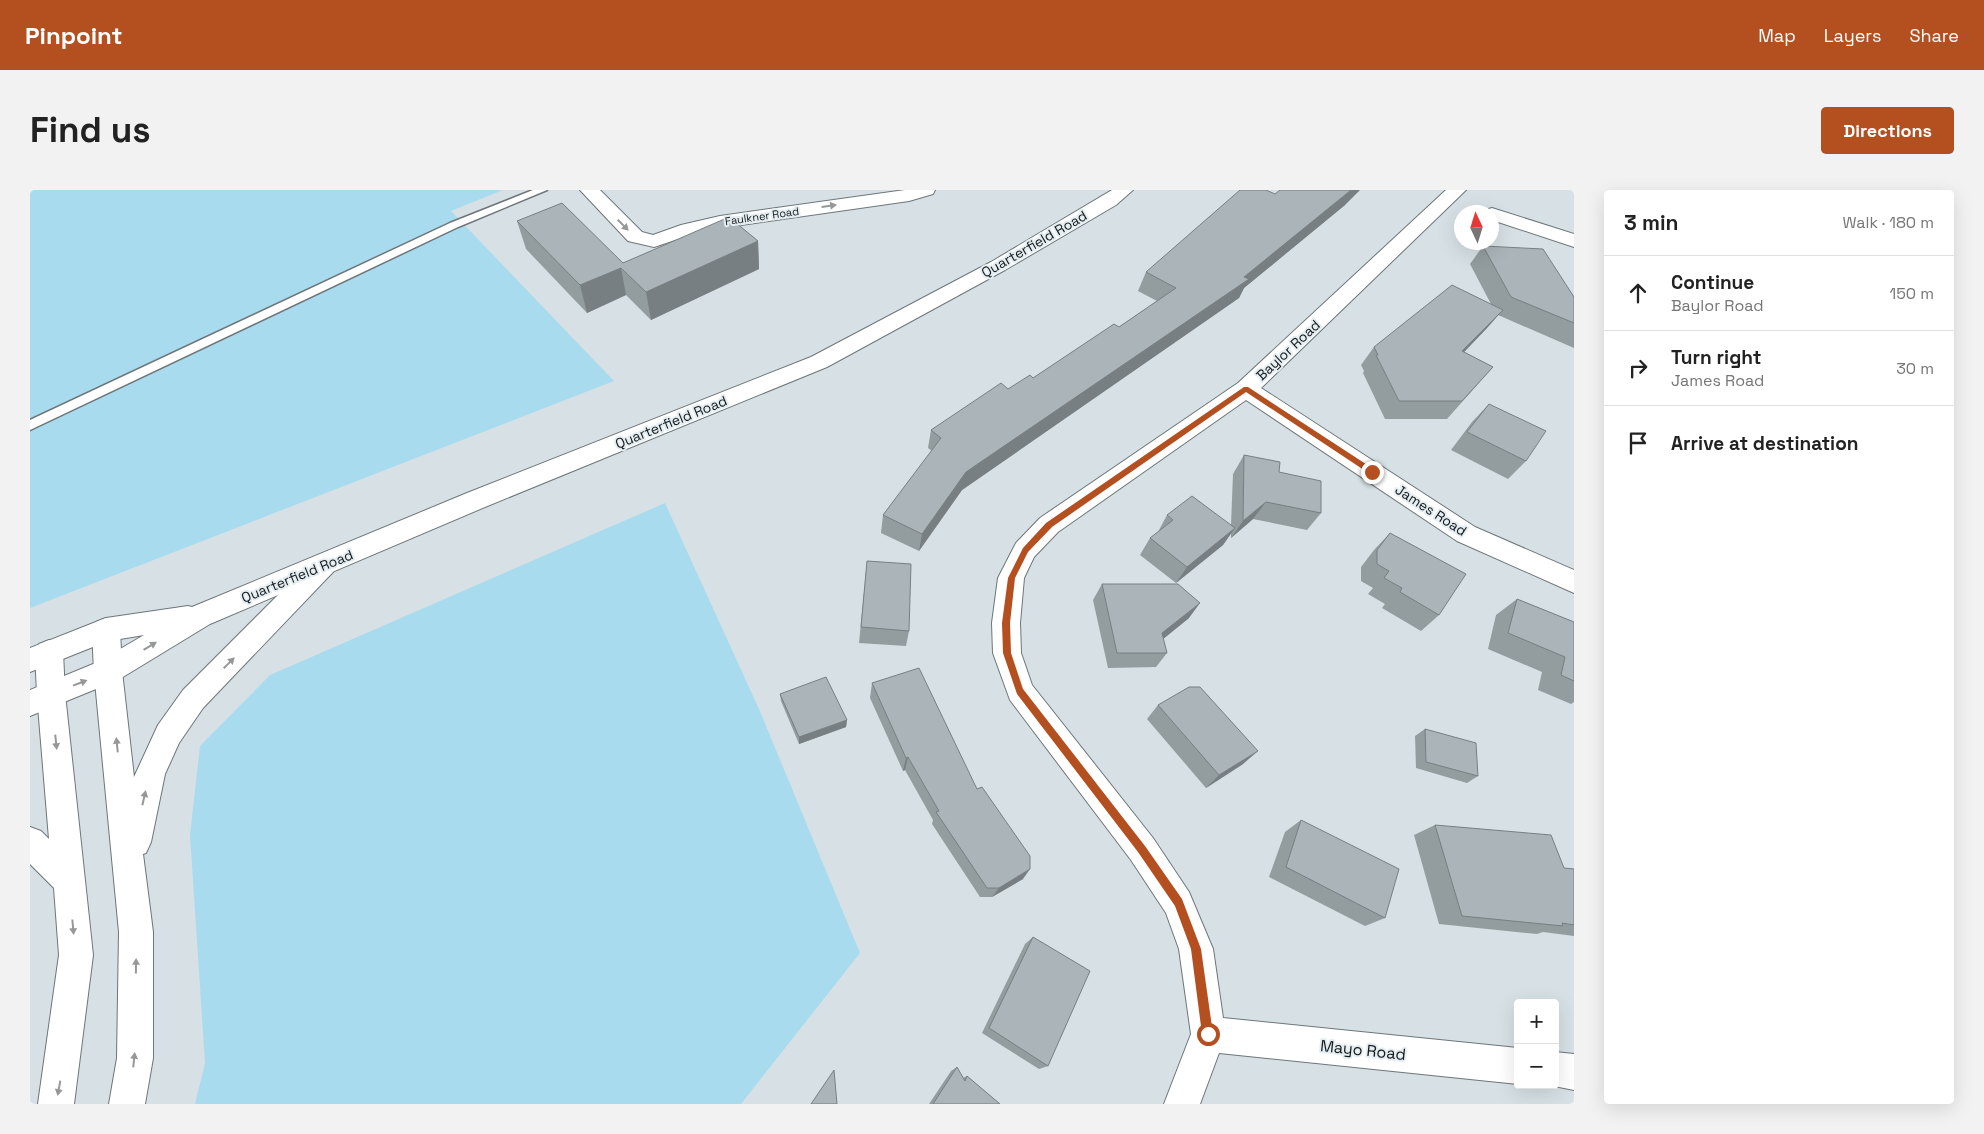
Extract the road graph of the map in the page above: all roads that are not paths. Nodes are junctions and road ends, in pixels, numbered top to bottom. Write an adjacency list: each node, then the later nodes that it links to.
1 (542, 190): 9 (lane)
2 (589, 190): 3 (main road, Faulkner Road, one-way to 3)
3 (926, 190)
4 (1124, 190): 10 (main road, Quarterfield Road)
5 (1499, 215): 7 (main road)
6 (1454, 218): 8 (main road, Baylor Road)
7 (1574, 241)
8 (1246, 389): 11 (main road, James Road); 20 (main road, Baylor Road)
9 (30, 425)
10 (324, 565): 12 (main road, Quarterfield Road); 18 (main road, one-way to 10)
11 (1574, 582)
12 (200, 616): 13 (main road, Quarterfield Road); 15 (main road, Quarterfield Road, one-way to 12)
13 (106, 630): 14 (main road, Quarterfield Road); 15 (main road)
14 (40, 656): 16 (main road)
15 (108, 672): 16 (main road, Quarterfield Road, one-way to 15); 18 (main road, one-way to 15)
16 (41, 698): 19 (main road, one-way to 19)
17 (30, 842): 19 (main road)
18 (130, 863): 25 (main road, one-way to 18)
19 (69, 881): 24 (main road, one-way to 24)
20 (1208, 1034): 21 (main road, Mayo Road); 26 (main road, Baylor Road)
21 (1514, 1066)
22 (1559, 1070): 23 (main road)
23 (1574, 1072)
24 (56, 1104)
25 (127, 1104)
26 (1182, 1104)

